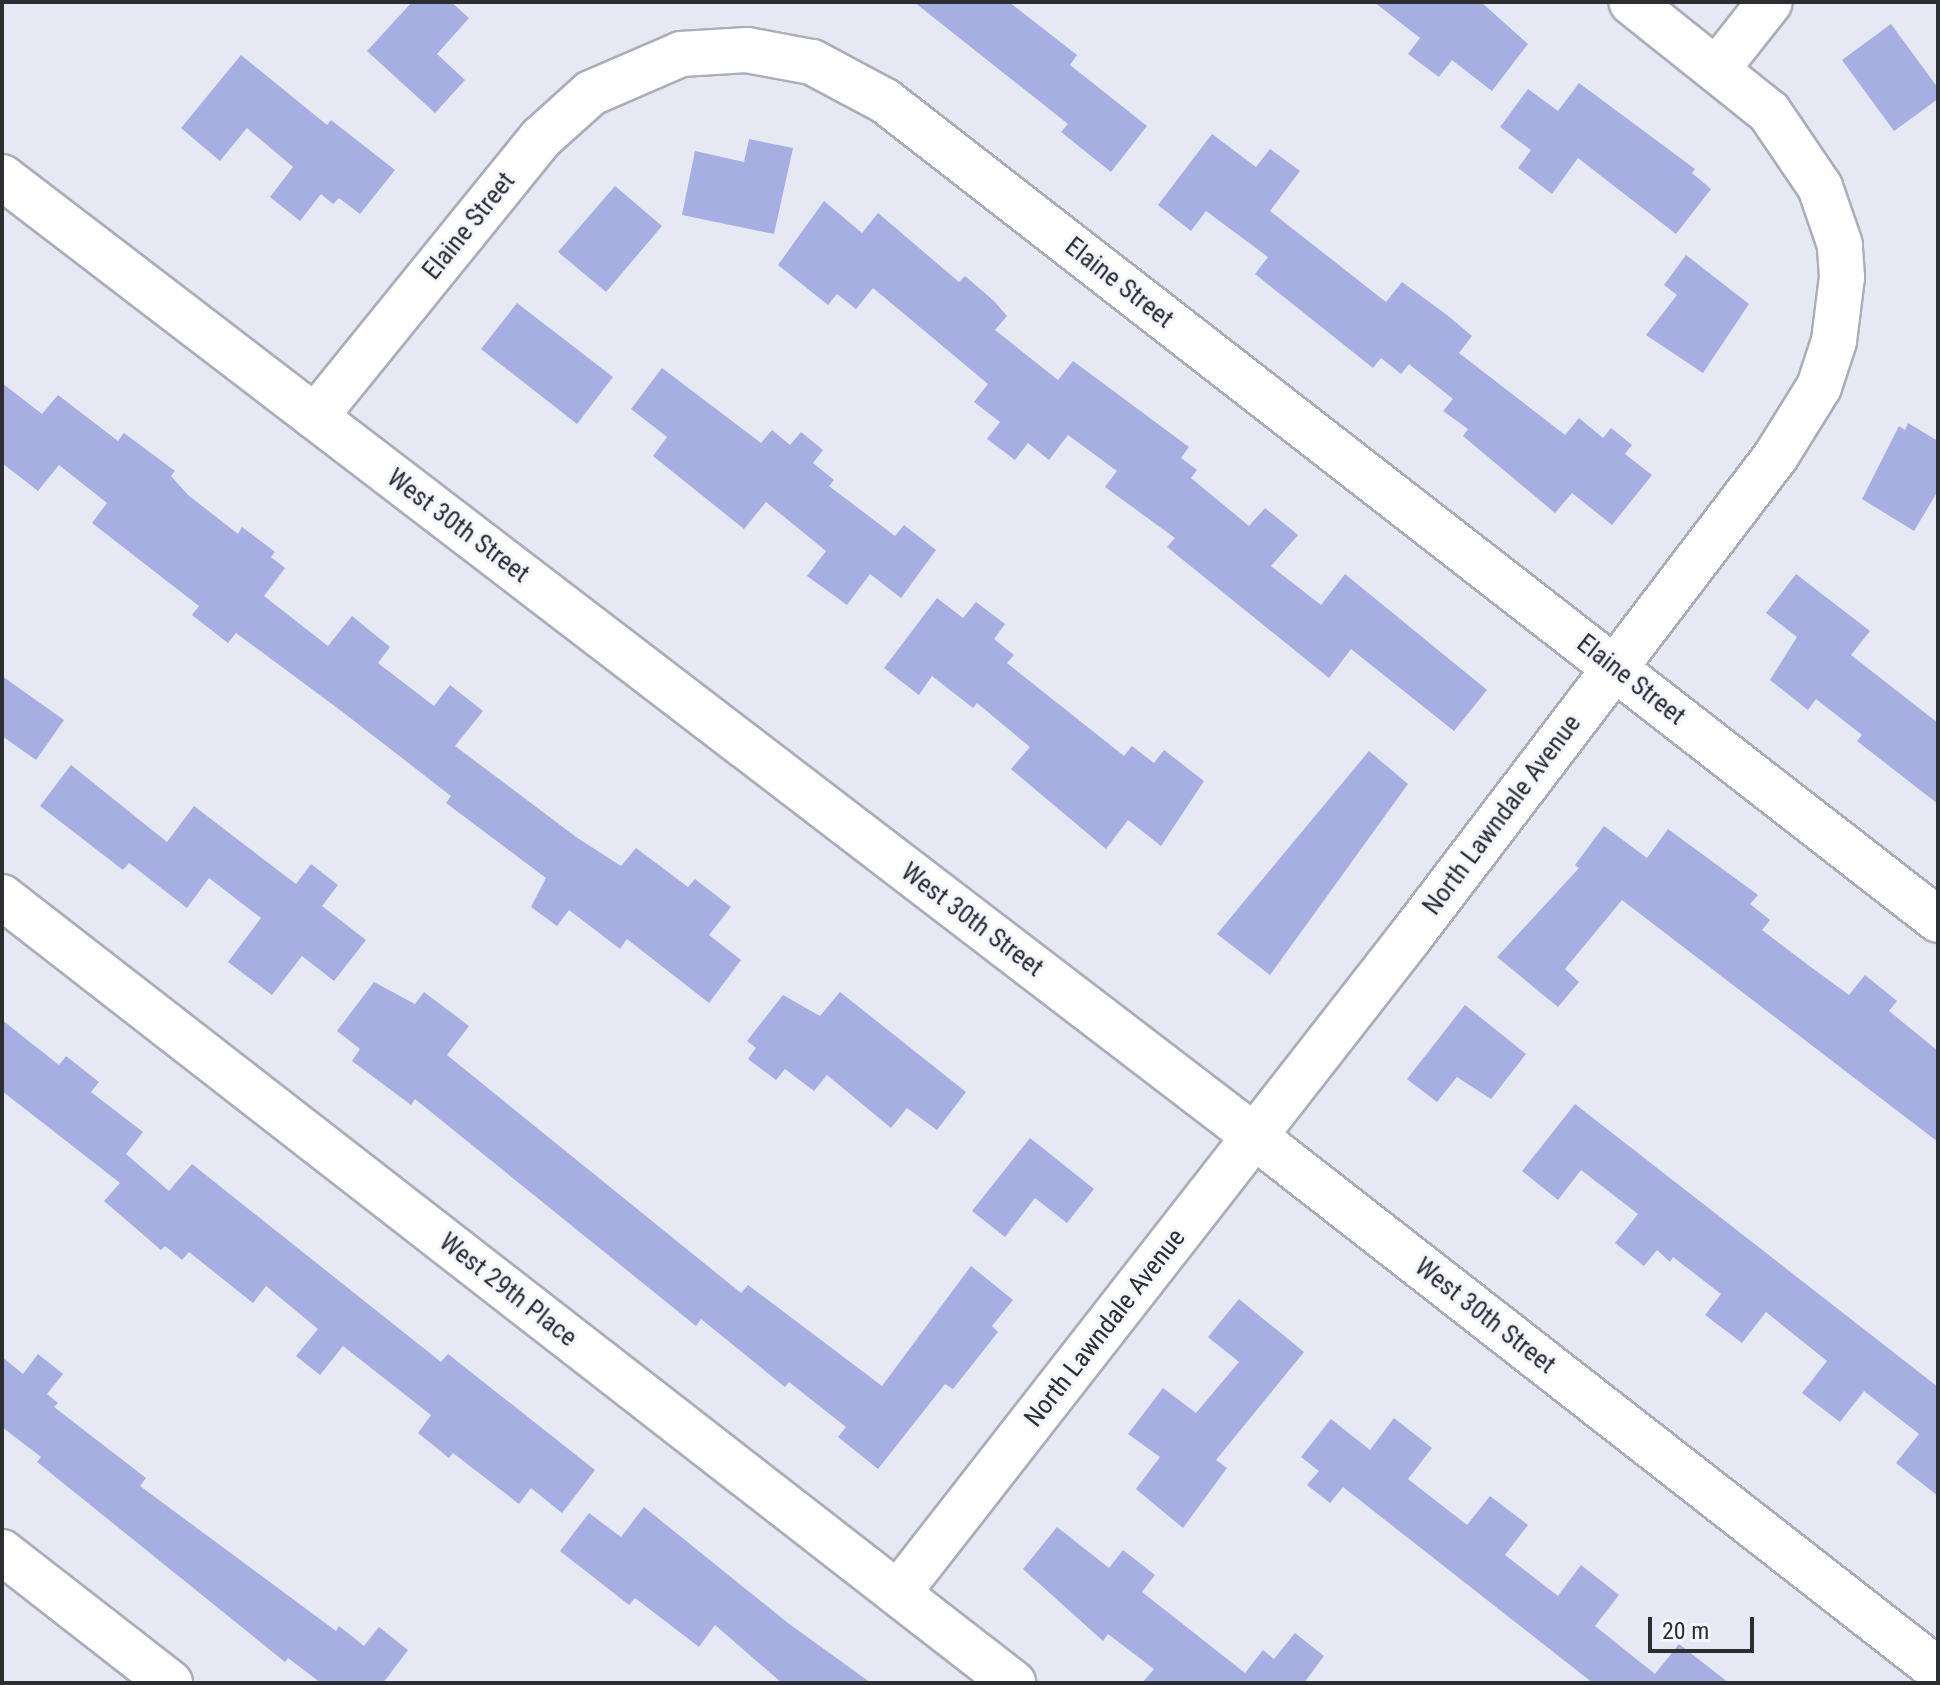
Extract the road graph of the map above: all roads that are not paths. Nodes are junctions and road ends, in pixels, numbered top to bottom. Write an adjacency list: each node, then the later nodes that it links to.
1 (1631, 2): 3 (street, North Lawndale Avenue)
2 (1770, 2): 3 (street)
3 (1717, 69): 6 (street, North Lawndale Avenue)
4 (2, 177): 5 (street, West 30th Street)
5 (315, 417): 6 (street, Elaine Street); 9 (street, West 30th Street)
6 (1615, 667): 8 (street, Elaine Street); 9 (street, North Lawndale Avenue)
7 (2, 897): 11 (street, West 29th Place)
8 (1938, 920)
9 (1254, 1136): 11 (street, North Lawndale Avenue); 12 (street, West 30th Street)
10 (2, 1552): 13 (street)
11 (898, 1593): 14 (street, West 29th Place)
12 (1938, 1670)
13 (170, 1683)
14 (1013, 1683)

